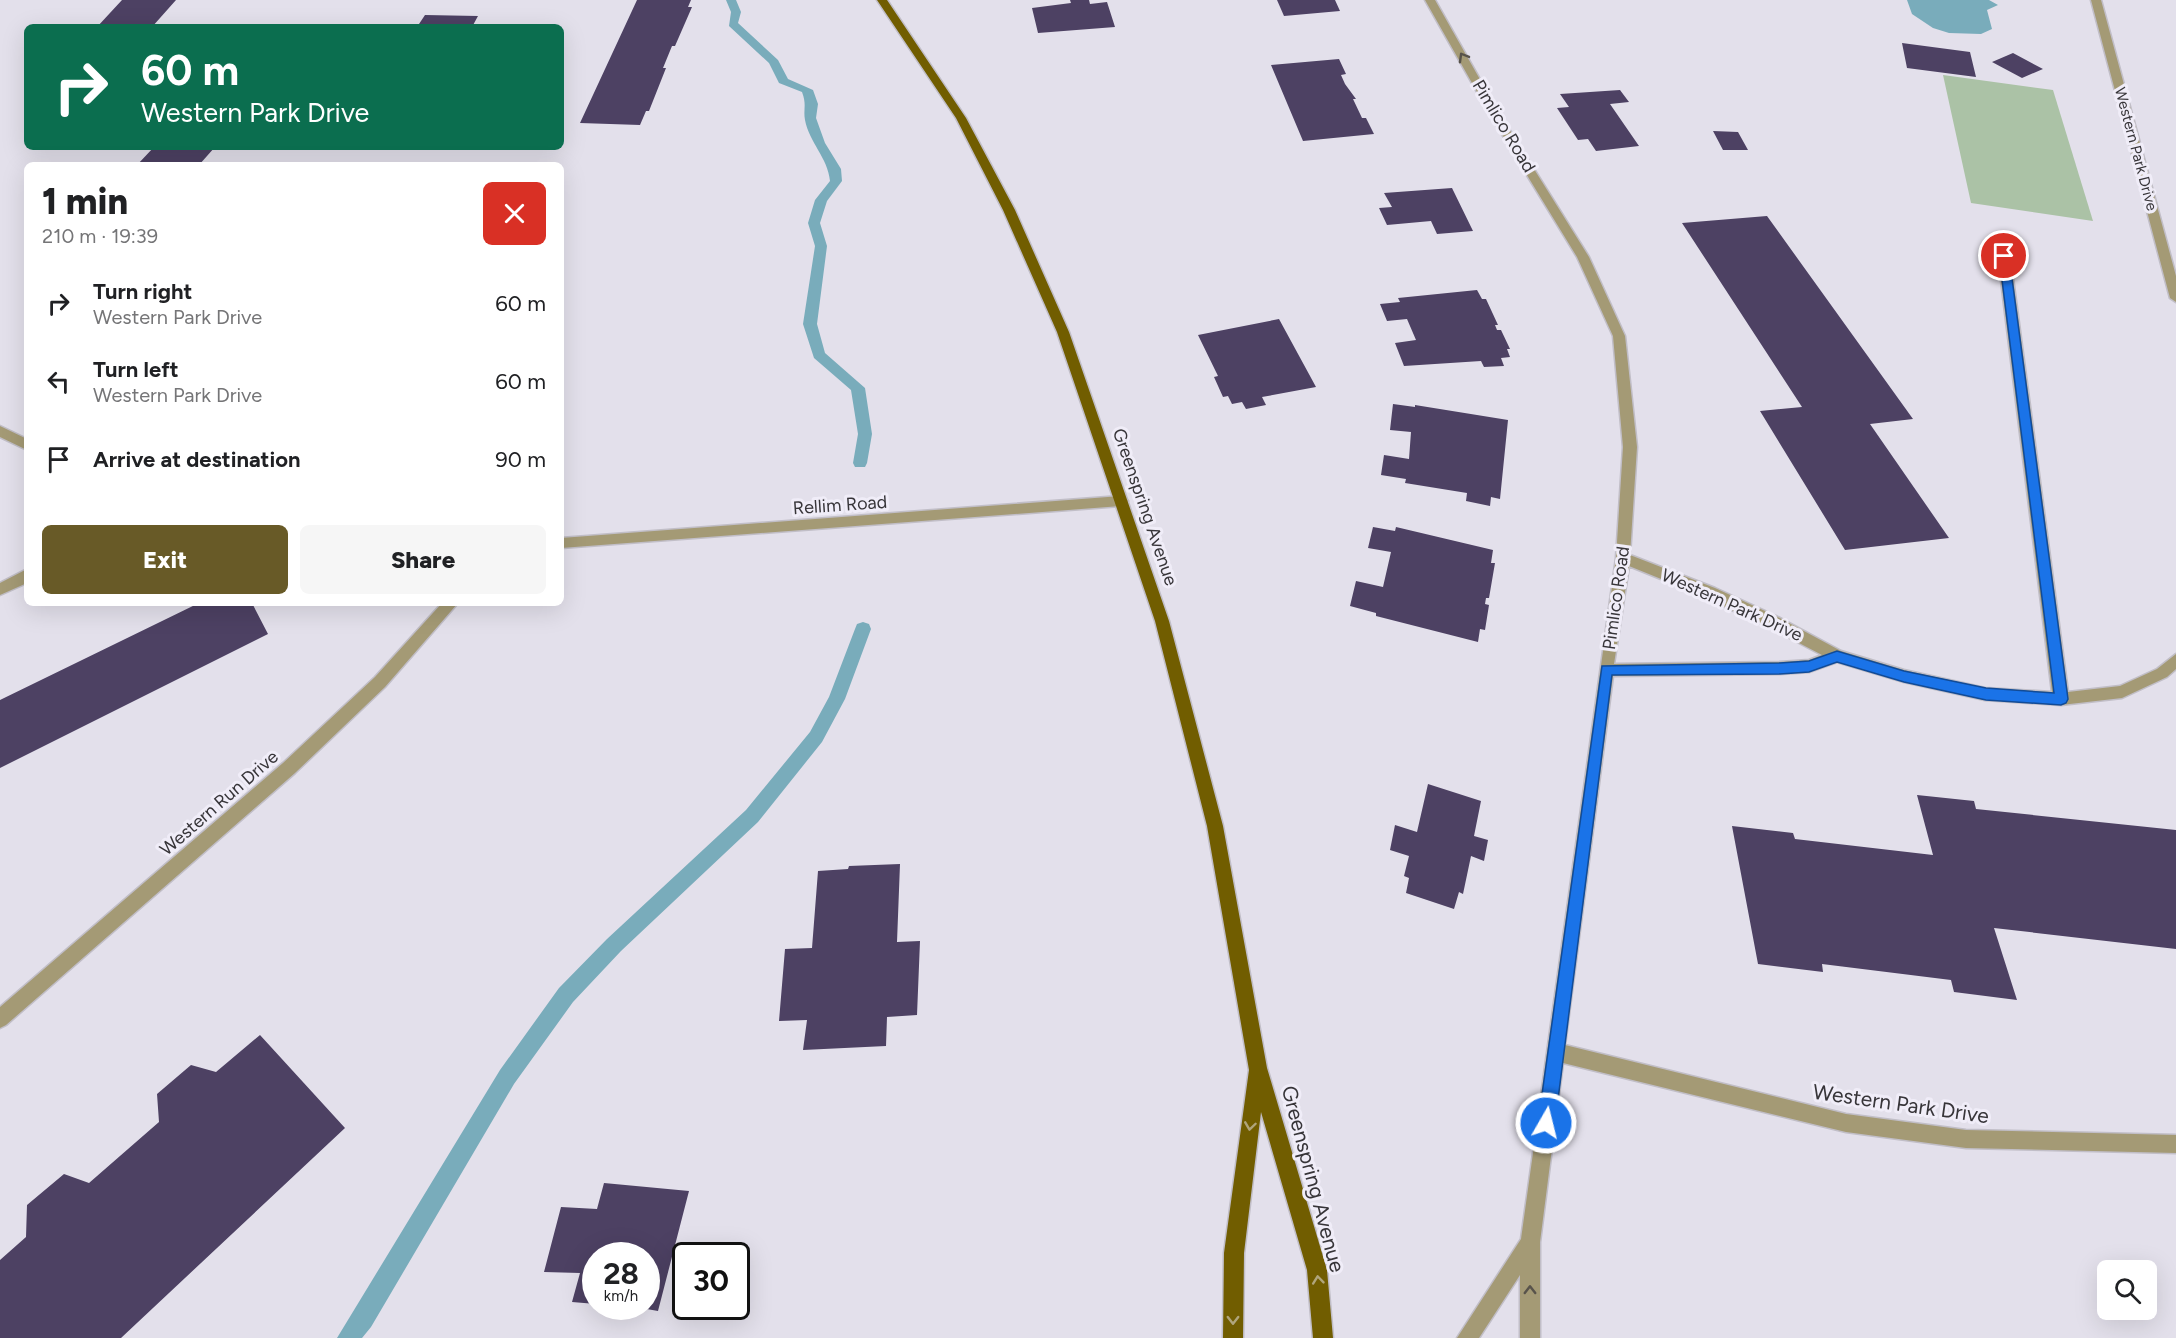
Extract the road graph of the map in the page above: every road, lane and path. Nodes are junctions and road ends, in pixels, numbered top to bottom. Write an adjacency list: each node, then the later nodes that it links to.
1 (882, 0): 8 (main road, Greenspring Avenue)
2 (1430, 0): 10 (street, Pimlico Road, one-way to 2)
3 (2096, 0): 5 (street, Western Park Drive)
4 (2004, 256): 17 (street)
5 (2176, 298)
6 (0, 431): 7 (street)
7 (24, 443)
8 (1122, 501): 9 (street, Rellim Road); 20 (main road, Greenspring Avenue)
9 (564, 543)
10 (1623, 558): 14 (street, Western Park Drive); 16 (street, Pimlico Road)
11 (24, 577): 12 (street)
12 (0, 589)
13 (448, 606): 18 (street, Western Run Drive)
14 (1837, 656): 16 (street, Western Park Drive); 17 (street, Western Park Drive)
15 (2176, 660): 17 (street, Western Park Drive)
16 (1606, 670): 19 (street, Pimlico Road)
17 (2061, 699)
18 (0, 1019)
19 (1556, 1052): 21 (street, Western Park Drive); 22 (street, Pimlico Road)
20 (1258, 1068): 23 (main road, Greenspring Avenue, one-way to 23); 24 (main road, Greenspring Avenue, one-way to 20)
21 (2176, 1144)
22 (1530, 1242): 25 (street, Pimlico Road); 26 (street, Pimlico Road, one-way to 22)
23 (1233, 1338)
24 (1323, 1338)
25 (1467, 1338)
26 (1530, 1338)

